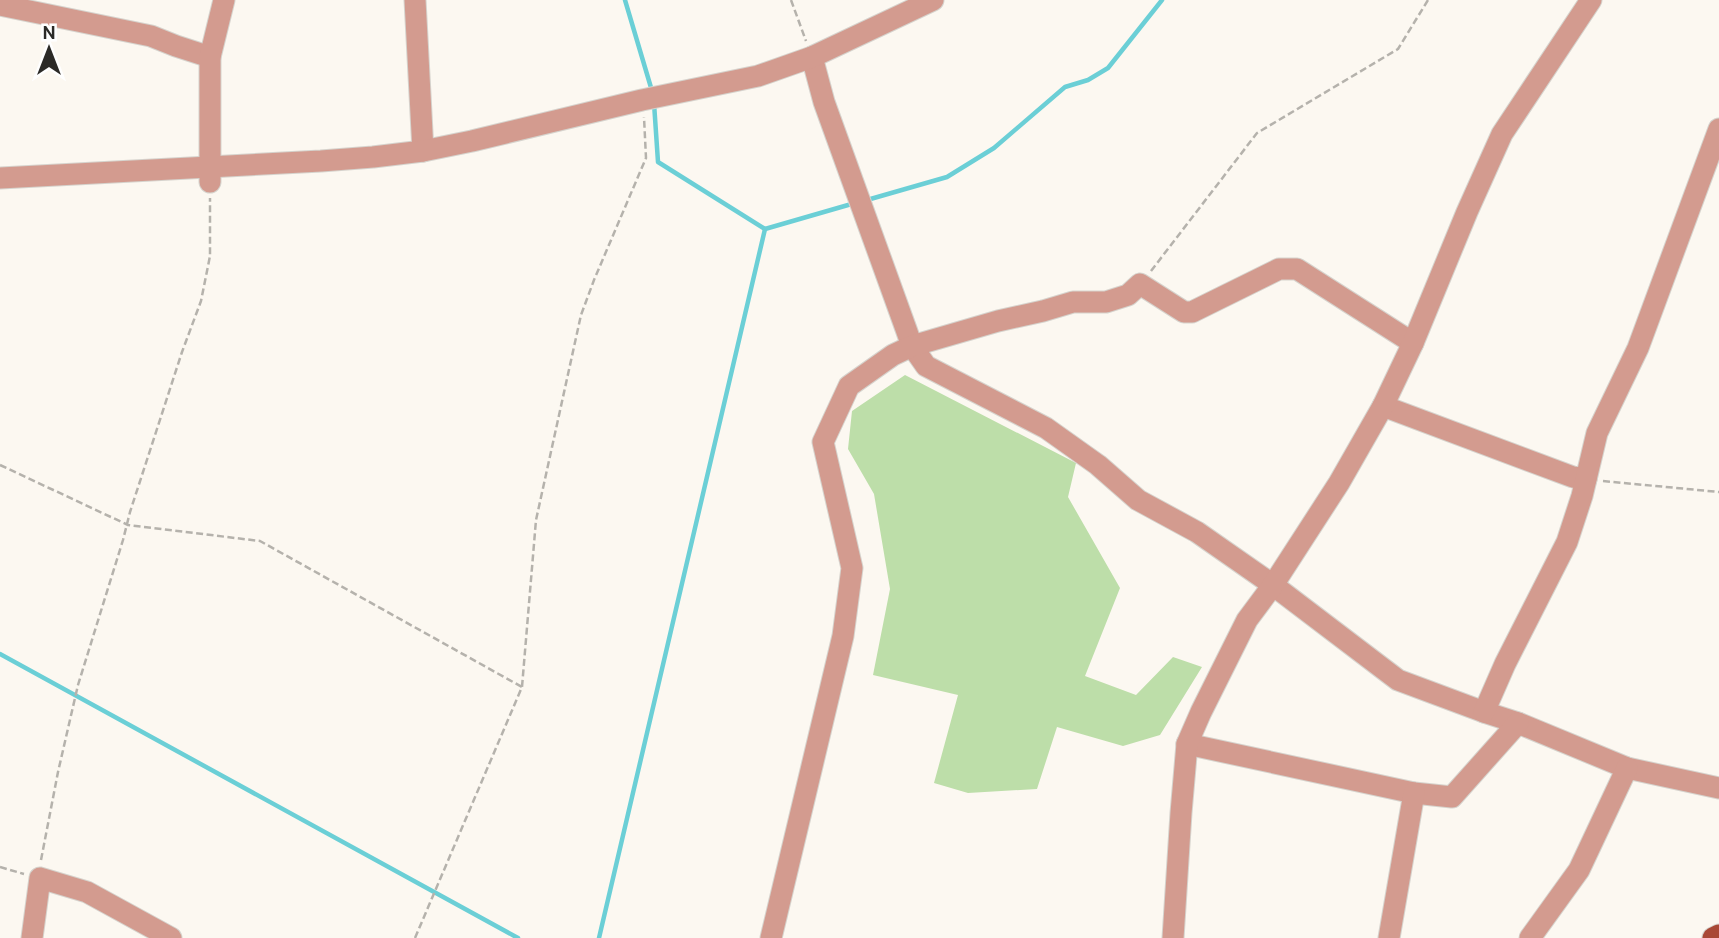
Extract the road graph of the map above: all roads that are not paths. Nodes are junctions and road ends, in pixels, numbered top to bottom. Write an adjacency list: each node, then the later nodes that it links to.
1 (224, 0): 6 (street)
2 (415, 0): 9 (street)
3 (933, 0): 7 (street)
4 (1591, 0): 12 (street)
5 (0, 5): 6 (street)
6 (211, 57): 10 (street)
7 (812, 57): 9 (street); 13 (street)
8 (1719, 130): 15 (street)
9 (423, 151): 10 (street)
10 (210, 174): 11 (street)
11 (0, 177)
12 (1413, 344): 13 (street); 14 (street)
13 (912, 346): 16 (street); 26 (street)
14 (1383, 406): 15 (street); 16 (street)
15 (1586, 479): 17 (street)
16 (1273, 584): 17 (street); 19 (street)
17 (1484, 712): 18 (street)
18 (1518, 723): 20 (street); 22 (street)
19 (1187, 744): 22 (street); 27 (street)
20 (1627, 768): 21 (street); 29 (street)
21 (1719, 788)
22 (1414, 793): 28 (street)
23 (1719, 935): 30 (main road)
24 (32, 938): 25 (street)
25 (171, 938)
26 (771, 938)
27 (1173, 938)
28 (1389, 938)
29 (1530, 938)
30 (1713, 938)

